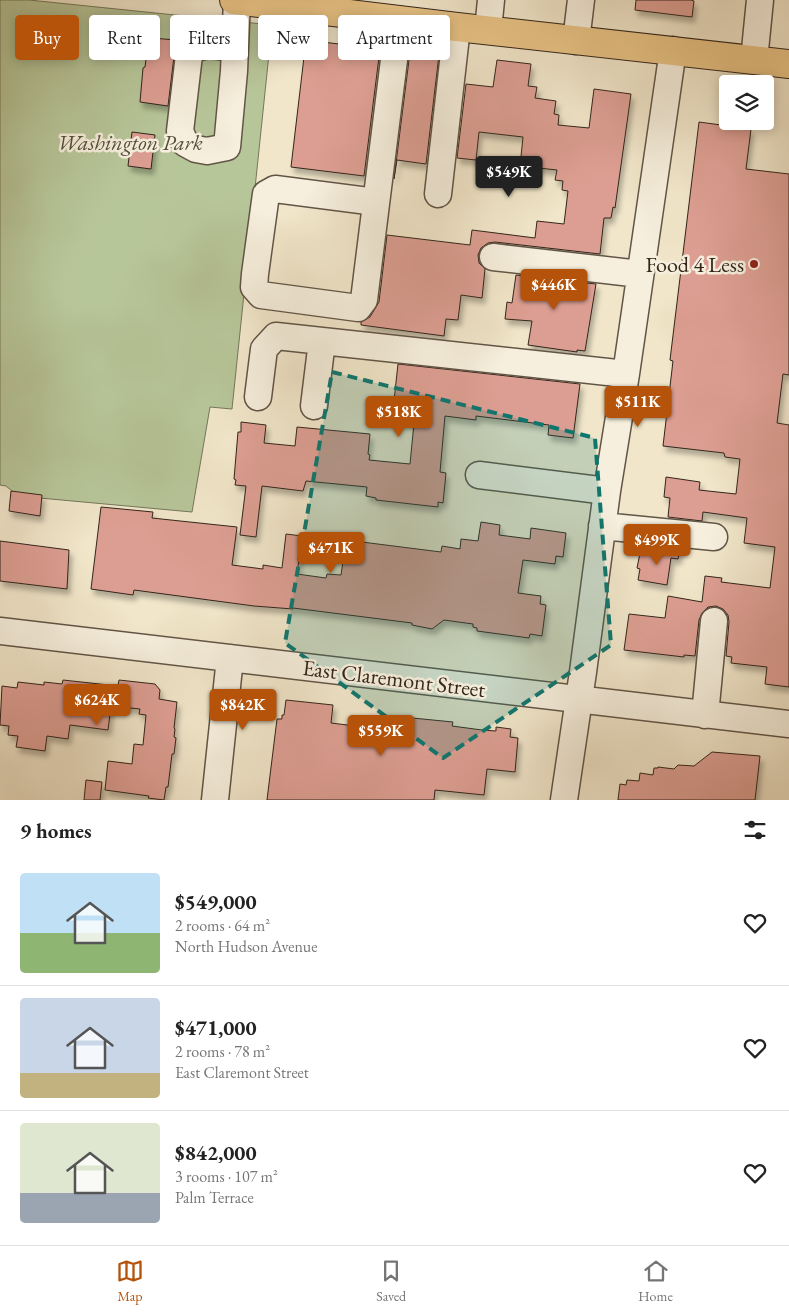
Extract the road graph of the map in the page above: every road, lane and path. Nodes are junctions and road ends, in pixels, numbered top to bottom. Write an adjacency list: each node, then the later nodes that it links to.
1 (236, 0): 5 (main road); 6 (street)
2 (491, 0): 10 (street)
3 (581, 0): 11 (street)
4 (760, 0): 14 (street)
5 (344, 7): 7 (main road)
6 (236, 15)
7 (378, 15)
8 (450, 26): 9 (main road)
9 (457, 27): 10 (main road); 16 (street)
10 (488, 30): 11 (main road)
11 (576, 41): 12 (main road)
12 (673, 50): 14 (main road); 19 (street)
13 (394, 60): 17 (street)
14 (754, 60): 15 (main road)
15 (789, 64)
16 (438, 194)
17 (376, 202): 17 (street)
18 (493, 257): 19 (street)
19 (640, 274): 21 (street)
20 (322, 341): 21 (street); 22 (street); 23 (street)
21 (626, 374): 25 (street)
22 (258, 397)
23 (314, 406)
24 (478, 475): 25 (street)
25 (607, 491): 26 (street)
26 (602, 526): 27 (street); 31 (street)
27 (714, 537)
28 (714, 621): 32 (street)
29 (0, 631): 30 (street, East Claremont Street)
30 (230, 658): 31 (street, East Claremont Street); 34 (street)
31 (579, 700): 32 (street, East Claremont Street); 35 (street)
32 (705, 715): 33 (street, East Claremont Street)
33 (789, 724)
34 (215, 800)
35 (564, 800)

